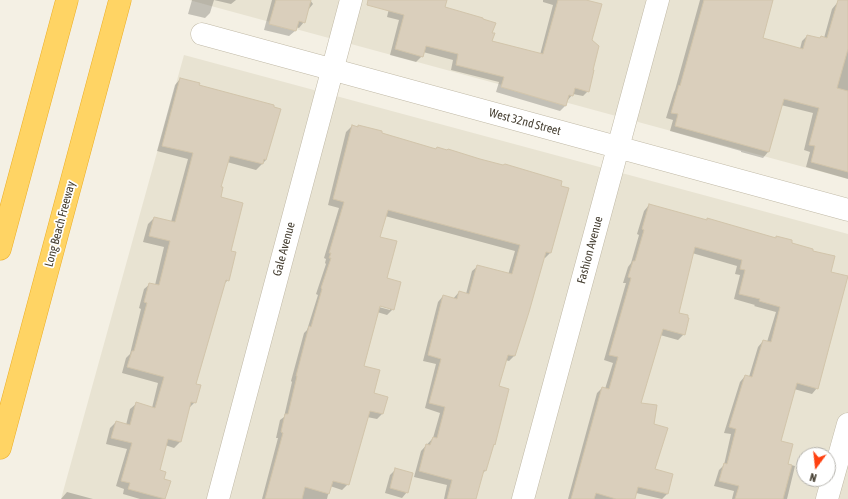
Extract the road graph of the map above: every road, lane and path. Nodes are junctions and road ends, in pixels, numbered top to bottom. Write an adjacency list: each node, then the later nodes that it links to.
1 (67, 0): 9 (highway)
2 (120, 0): 11 (highway, Long Beach Freeway)
3 (351, 0): 6 (street, Gale Avenue)
4 (658, 0): 7 (street, Fashion Avenue)
5 (202, 34): 6 (street, West 32nd Street)
6 (332, 69): 7 (street, West 32nd Street); 12 (street, Gale Avenue)
7 (618, 147): 8 (street, West 32nd Street); 13 (street, Fashion Avenue)
8 (848, 210)
9 (0, 249)
10 (848, 424): 14 (street)
11 (0, 448)
12 (218, 499)
13 (523, 499)
14 (827, 499)

